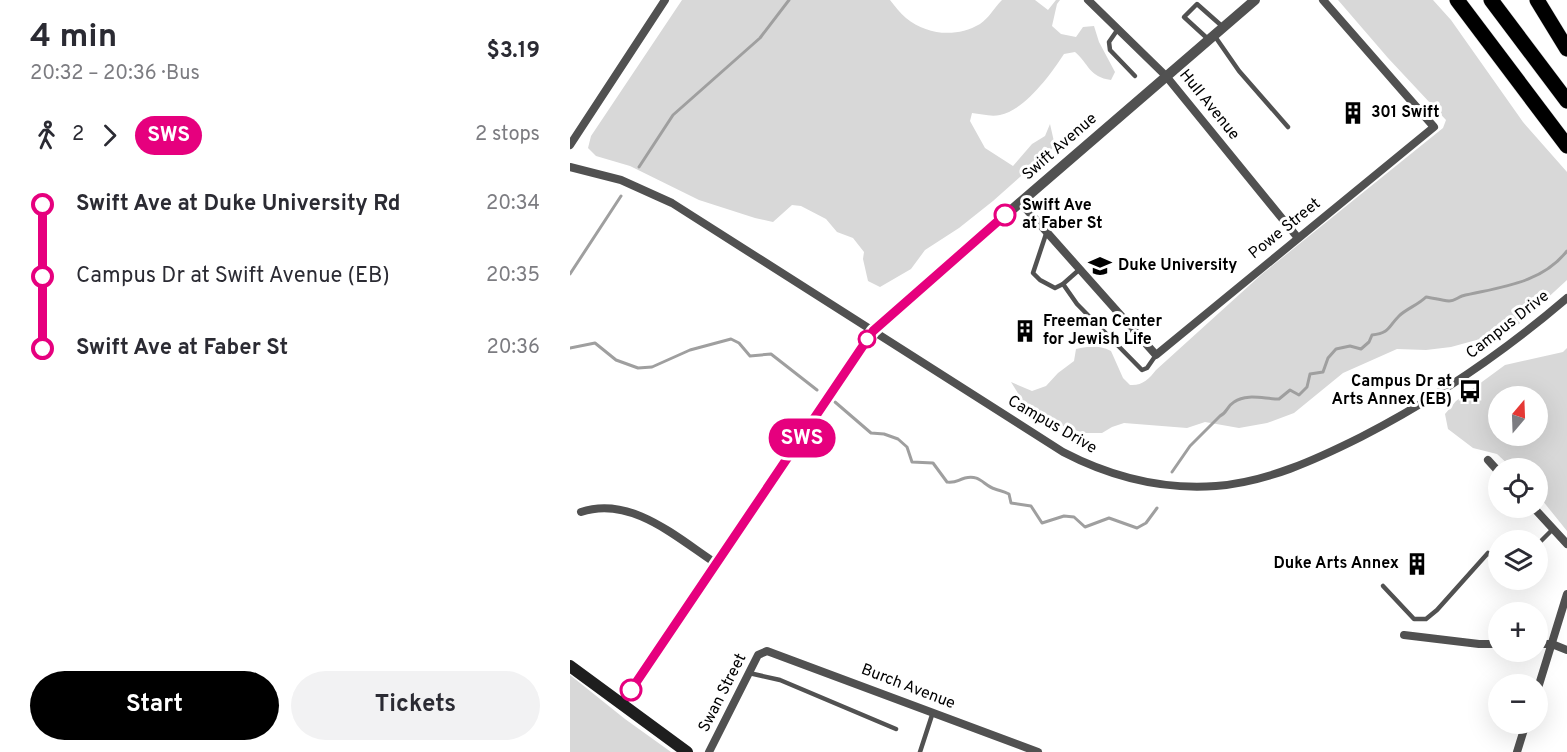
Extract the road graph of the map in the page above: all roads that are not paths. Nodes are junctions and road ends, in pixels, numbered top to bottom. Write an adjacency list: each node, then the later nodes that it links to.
1 (664, 0): 16 (street)
2 (1088, 0): 9 (street, Hull Avenue)
3 (1255, 0): 8 (street, Swift Avenue)
4 (1323, 0): 21 (street, Powe Street)
5 (1457, 0): 17 (highway)
6 (1491, 0): 14 (highway)
7 (1537, 0): 11 (highway)
8 (1223, 27): 10 (street, Swift Avenue); 10 (lane)
9 (1118, 29): 12 (lane); 13 (street, Hull Avenue)
10 (1211, 37): 13 (street, Swift Avenue); 15 (lane)
11 (1567, 49)
12 (1135, 76)
13 (1166, 76): 19 (street, Swift Avenue); 21 (street, Hull Avenue)
14 (1567, 101)
15 (1288, 127)
16 (570, 145)
17 (1567, 146)
18 (570, 167): 25 (street, Campus Drive)
19 (1020, 202): 20 (street); 25 (street, Swift Avenue)
20 (1047, 231): 22 (street); 23 (lane)
21 (1298, 238): 26 (street, Powe Street)
22 (1080, 269): 23 (lane); 26 (street)
23 (1064, 284): 26 (lane)
24 (1567, 298): 25 (street, Campus Drive)
25 (873, 331): 33 (street, Swift Avenue)
26 (1156, 354)
27 (581, 512): 33 (street)
28 (1543, 518): 29 (street)
29 (1553, 529): 30 (lane); 31 (street)
30 (1548, 534)
31 (1567, 544)
32 (1488, 553): 34 (lane)
33 (717, 564): 45 (street, Swift Avenue)
34 (1383, 586)
35 (1567, 594): 39 (street)
36 (1404, 635): 37 (street)
37 (1488, 644)
38 (1548, 644): 39 (street)
39 (1552, 644): 41 (street); 44 (street)
40 (767, 651): 43 (street, Swan Street); 46 (street, Burch Avenue)
41 (1567, 651)
42 (570, 666): 45 (main road)
43 (750, 673): 47 (lane); 51 (street, Swan Street)
44 (1542, 674)
45 (621, 704): 49 (main road)
46 (933, 712): 52 (lane); 53 (street, Burch Avenue)
47 (896, 729)
48 (1523, 734): 54 (street)
49 (672, 748): 50 (main road)
50 (687, 752)
51 (709, 752)
52 (920, 752)
53 (1038, 752)
54 (1517, 752)

